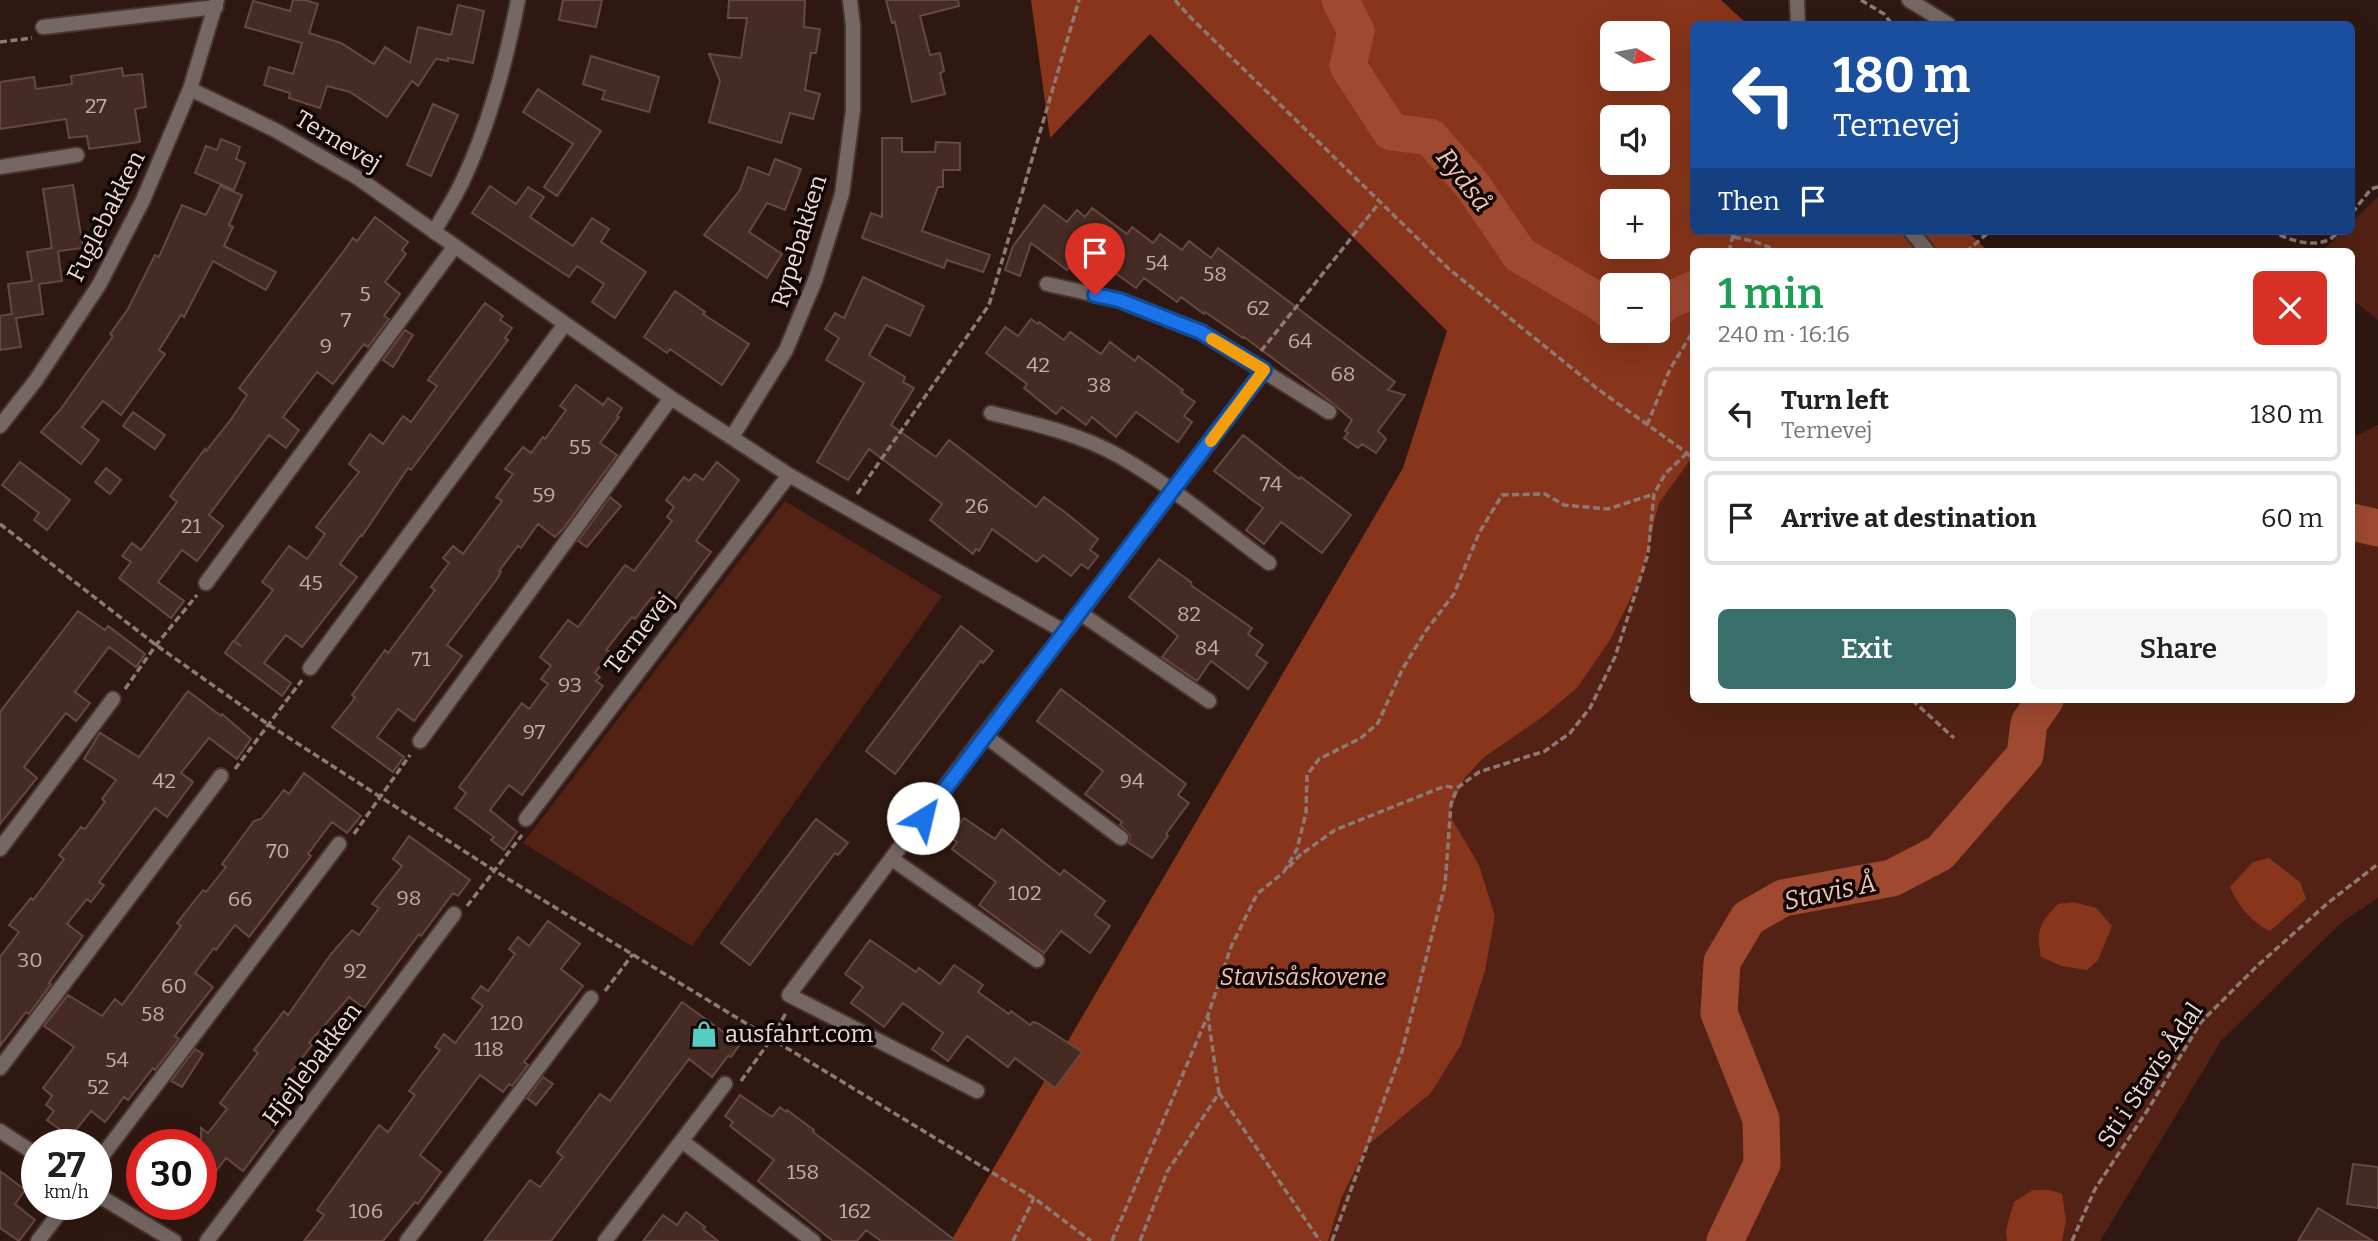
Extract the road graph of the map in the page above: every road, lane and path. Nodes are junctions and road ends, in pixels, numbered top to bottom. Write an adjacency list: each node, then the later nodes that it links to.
1 (518, 0): 20 (street)
2 (850, 0): 38 (street, Rypebakken)
3 (1079, 0): 44 (path)
4 (1175, 0): 18 (path)
5 (1797, 0): 9 (street)
6 (1861, 0): 10 (path)
7 (1909, 0): 11 (street)
8 (217, 4): 12 (street, Fuglebakken); 14 (street, Fuglebakken)
9 (1798, 21)
10 (1890, 21)
11 (1943, 21)
12 (43, 27): 13 (path)
13 (0, 42)
14 (190, 89): 20 (street, Ternevej); 37 (street, Fuglebakken)
15 (77, 155): 16 (street)
16 (0, 167)
17 (2378, 187): 19 (path)
18 (1380, 202): 32 (path); 36 (path)
19 (2355, 210)
20 (433, 232): 25 (street, Ternevej)
21 (1985, 235): 28 (path)
22 (2280, 235): 23 (path)
23 (2335, 235)
24 (1734, 237): 26 (path); 27 (path)
25 (455, 246): 30 (street, Ternevej); 47 (street)
26 (1730, 248)
27 (1771, 248)
28 (1970, 248)
29 (1047, 284): 32 (street)
30 (565, 324): 33 (street, Ternevej); 51 (street)
31 (1690, 336): 36 (path)
32 (1258, 366): 34 (street); 42 (street)
33 (671, 398): 38 (street, Ternevej); 58 (street)
34 (1329, 412)
35 (991, 413): 42 (street)
36 (1647, 425): 39 (path)
37 (0, 426)
38 (732, 437): 41 (street, Ternevej)
39 (1687, 453): 40 (path); 43 (path)
40 (1690, 456)
41 (789, 475): 44 (street, Ternevej); 62 (street, Ternevej)
42 (1173, 491): 46 (street); 48 (street)
43 (1654, 495): 60 (path); 69 (path)
44 (848, 507): 49 (street, Ternevej)
45 (0, 524): 50 (path)
46 (1269, 563)
47 (206, 583): 50 (path)
48 (1080, 614): 49 (street); 53 (street)
49 (1065, 632): 56 (street)
50 (156, 645): 52 (path); 55 (path)
51 (310, 668): 55 (path)
52 (113, 699): 65 (street)
53 (1209, 701)
54 (1915, 703): 57 (path)
55 (269, 725): 59 (path); 61 (path)
56 (984, 735): 63 (street); 66 (street)
57 (1954, 738)
58 (420, 741): 61 (path)
59 (221, 776): 77 (street)
60 (1457, 788): 69 (path); 99 (path)
61 (381, 797): 64 (path); 68 (path)
62 (526, 818): 68 (path)
63 (1121, 838)
64 (339, 844): 83 (street)
65 (0, 849)
66 (892, 859): 72 (street); 73 (street)
67 (2378, 864): 100 (path, Sti i Stavis Ådal)
68 (495, 871): 70 (path); 71 (path)
69 (1284, 872): 75 (path)
70 (454, 914): 90 (street, Hjejlebakken)
71 (634, 954): 74 (path); 76 (path)
72 (1037, 960)
73 (789, 995): 76 (path); 79 (street)
74 (591, 998): 91 (street)
75 (1208, 1015): 80 (path); 96 (path)
76 (772, 1038): 78 (path); 85 (path)
77 (0, 1068)
78 (725, 1084): 82 (street)
79 (977, 1091)
80 (1219, 1093): 97 (path); 98 (path)
81 (0, 1131): 84 (street)
82 (681, 1141): 92 (street); 93 (street)
83 (112, 1143)
84 (21, 1145)
85 (1034, 1198): 94 (path); 95 (path)
86 (112, 1204): 89 (street)
87 (54, 1220): 88 (street)
88 (38, 1241)
89 (174, 1241)
90 (207, 1241)
91 (407, 1241)
92 (605, 1241)
93 (813, 1241)
94 (1013, 1241)
95 (1091, 1241)
96 (1112, 1241)
97 (1140, 1241)
98 (1320, 1241)
99 (1332, 1241)
100 (2072, 1241)

